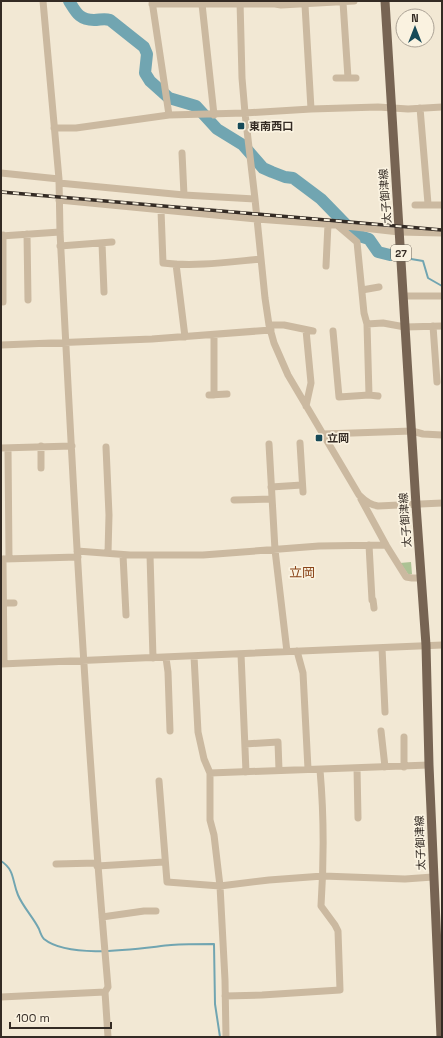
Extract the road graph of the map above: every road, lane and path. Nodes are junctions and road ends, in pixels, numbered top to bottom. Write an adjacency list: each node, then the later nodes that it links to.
1 (42, 1): 17 (street)
2 (354, 1): 6 (street)
3 (385, 1): 13 (main road, 太子御津線 / 27)
4 (152, 2): 7 (street); 15 (street)
5 (240, 2): 7 (street); 8 (street); 14 (street)
6 (343, 2): 8 (street); 9 (street)
7 (202, 4): 16 (street)
8 (305, 5): 12 (street)
9 (336, 78)
10 (442, 107): 11 (street)
11 (420, 108): 13 (street); 25 (street)
12 (311, 109): 13 (street); 14 (street)
13 (391, 109): 32 (main road, 太子御津線 / 27)
14 (245, 113): 16 (street); 22 (street)
15 (169, 115): 16 (street); 17 (street)
16 (214, 115)
17 (54, 128): 20 (street)
18 (182, 153): 21 (street)
19 (1, 173): 20 (street)
20 (59, 181): 21 (street); 23 (street)
21 (184, 195): 22 (street)
22 (255, 199): 28 (street)
23 (59, 200): 27 (street); 31 (street)
24 (415, 204): 25 (street)
25 (428, 204): 26 (street)
26 (442, 205)
27 (161, 210): 28 (street); 40 (street)
28 (257, 219): 29 (street); 39 (street)
29 (328, 224): 30 (street); 41 (street)
30 (337, 224): 32 (street); 44 (street)
31 (60, 232): 34 (street); 38 (street)
32 (399, 232): 33 (street); 46 (main road, 太子御津線 / 27)
33 (442, 233)
34 (27, 234): 35 (street); 49 (street)
35 (2, 235): 42 (street)
36 (112, 242): 37 (street)
37 (102, 243): 38 (street); 45 (street)
38 (60, 246): 58 (street)
39 (261, 259): 40 (street); 53 (street)
40 (176, 264): 57 (street)
41 (326, 266)
42 (2, 268): 48 (street)
43 (379, 287): 44 (street)
44 (362, 290): 50 (street)
45 (104, 292)
46 (404, 296): 47 (street); 54 (main road, 太子御津線 / 27)
47 (442, 296)
48 (2, 298)
49 (28, 300)
50 (367, 324): 54 (street); 62 (street)
51 (433, 326): 52 (street); 54 (street); 60 (street)
52 (442, 326)
53 (270, 327): 56 (street); 64 (street); 64 (street)
54 (405, 327): 65 (main road, 太子御津線 / 27)
55 (333, 331): 62 (street)
56 (214, 335): 57 (street); 61 (street)
57 (185, 337): 58 (street)
58 (65, 341): 59 (street); 71 (street)
59 (1, 345)
60 (437, 382)
61 (227, 394)
62 (369, 395): 63 (street)
63 (378, 396)
64 (306, 406): 66 (street)
65 (412, 431): 66 (street); 67 (street); 80 (main road, 太子御津線 / 27)
66 (323, 434): 76 (street)
67 (442, 435)
68 (300, 443): 75 (street)
69 (269, 444): 75 (street)
70 (41, 446): 71 (street); 73 (street); 74 (street)
71 (72, 446): 85 (street)
72 (106, 447): 84 (street)
73 (4, 448): 88 (street)
74 (41, 468)
75 (271, 487): 77 (street)
76 (359, 495): 80 (street); 82 (street)
77 (272, 499): 78 (street); 83 (street)
78 (234, 500)
79 (442, 503): 80 (street)
80 (416, 505): 89 (main road, 太子御津線 / 27)
81 (369, 545): 82 (street); 83 (street); 92 (street)
82 (386, 545): 89 (street)
83 (275, 550): 87 (street); 98 (street)
84 (108, 553): 85 (street); 86 (street)
85 (78, 554): 88 (street); 103 (street)
86 (123, 555): 87 (street); 93 (street)
87 (150, 555): 101 (street)
88 (4, 559): 91 (street)
89 (421, 578): 94 (main road, 太子御津線 / 27)
90 (14, 603): 91 (street)
91 (4, 604): 104 (street)
92 (374, 608)
93 (126, 615)
94 (426, 645): 95 (street); 96 (street); 110 (main road, 太子御津線 / 27)
95 (442, 645)
96 (382, 648): 97 (street); 105 (street)
97 (297, 651): 98 (street); 114 (street)
98 (288, 652): 99 (street)
99 (241, 654): 100 (street); 109 (street)
100 (194, 656): 102 (street); 118 (street)
101 (153, 658): 102 (street); 103 (street)
102 (166, 658): 106 (street)
103 (84, 661): 104 (street); 123 (street)
104 (2, 664)
105 (385, 712)
106 (170, 731)
107 (381, 732): 111 (street)
108 (404, 737): 112 (street)
109 (245, 744): 115 (street); 117 (street)
110 (429, 765): 112 (street); 125 (main road, 太子御津線 / 27)
111 (384, 766): 112 (street); 113 (street)
112 (404, 767)
113 (357, 768): 116 (street); 120 (street)
114 (308, 769): 115 (street); 116 (street)
115 (279, 770): 117 (street)
116 (320, 770): 124 (street)
117 (246, 772): 118 (street)
118 (210, 773): 126 (street)
119 (159, 781): 121 (street)
120 (358, 818)
121 (164, 862): 123 (street); 126 (street)
122 (56, 864): 123 (street)
123 (97, 865): 128 (street)
124 (323, 876): 125 (street); 126 (street); 130 (street)
125 (433, 877): 134 (main road, 太子御津線 / 27)
126 (220, 886): 130 (street)
127 (156, 911): 128 (street)
128 (102, 917): 129 (street)
129 (105, 992): 131 (street); 132 (street)
130 (225, 996): 133 (street)
131 (1, 997)
132 (108, 1037)
133 (226, 1037)
134 (441, 1037)

